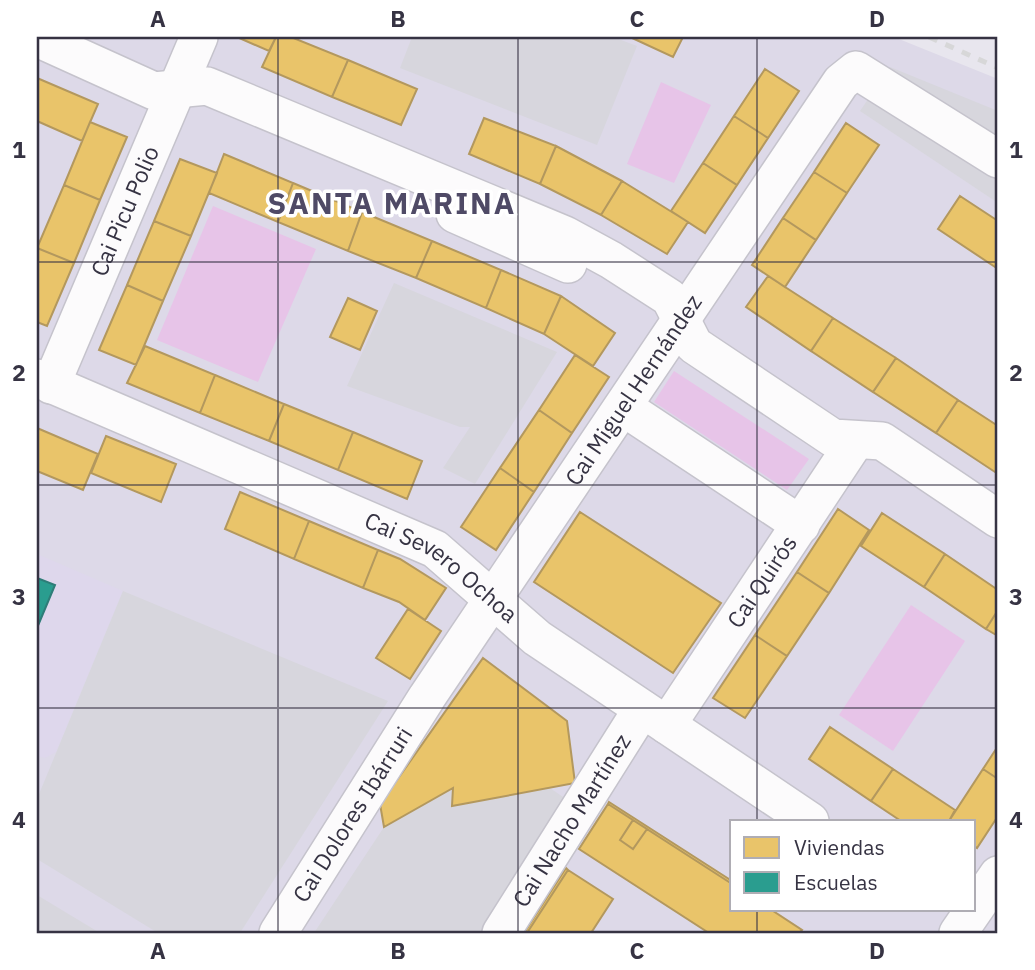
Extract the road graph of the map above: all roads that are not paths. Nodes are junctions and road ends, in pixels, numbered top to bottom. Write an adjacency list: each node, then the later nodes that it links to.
1 (94, 37): 4 (street)
2 (199, 37): 4 (street, Cai Picu Polio)
3 (37, 38): 4 (street)
4 (178, 88): 6 (street); 7 (street, Cai Picu Polio)
5 (998, 159): 6 (street, Cai Miguel Hernández)
6 (682, 321): 8 (street, Cai Miguel Hernández); 9 (street)
7 (44, 381): 13 (street, Cai Severo Ochoa)
8 (623, 407): 11 (street); 13 (street, Cai Miguel Hernández)
9 (856, 440): 10 (street); 11 (street, Cai Quirós); 12 (street)
10 (998, 519)
11 (800, 525): 15 (street, Cai Quirós)
12 (998, 546)
13 (493, 600): 14 (street, Cai Miguel Hernández); 15 (street, Cai Severo Ochoa)
14 (427, 697): 19 (street, Cai Dolores Ibárruri)
15 (654, 717): 16 (street, Cai Severo Ochoa); 20 (street, Cai Nacho Martínez)
16 (808, 820)
17 (998, 875): 18 (street)
18 (976, 898)
19 (278, 933)
20 (501, 933)

